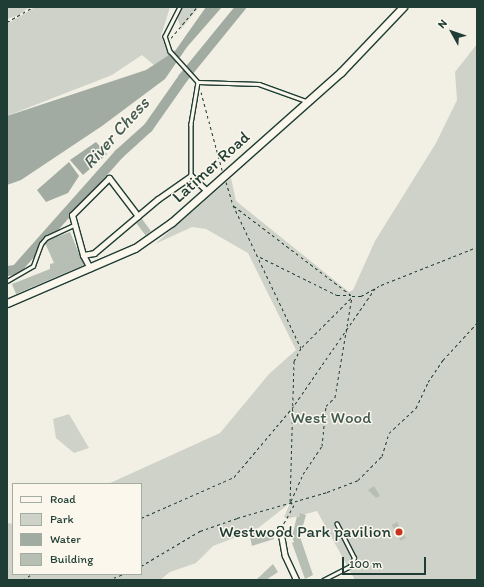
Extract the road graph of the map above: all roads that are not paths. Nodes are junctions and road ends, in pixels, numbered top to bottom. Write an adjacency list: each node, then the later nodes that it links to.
1 (180, 7): 3 (lane)
2 (403, 7): 4 (street, Latimer Road)
3 (198, 82): 4 (lane); 5 (lane)
4 (308, 101): 6 (street, Latimer Road)
5 (191, 176): 6 (street); 7 (street)
6 (207, 191): 10 (street, Latimer Road)
7 (138, 216): 8 (street); 9 (street)
8 (74, 225): 9 (street); 11 (lane)
9 (83, 255): 10 (street)
10 (90, 268): 12 (street, Latimer Road)
11 (7, 281)
12 (7, 303)
13 (337, 524): 16 (lane)
14 (280, 529): 15 (street)
15 (296, 580)
16 (323, 580)

